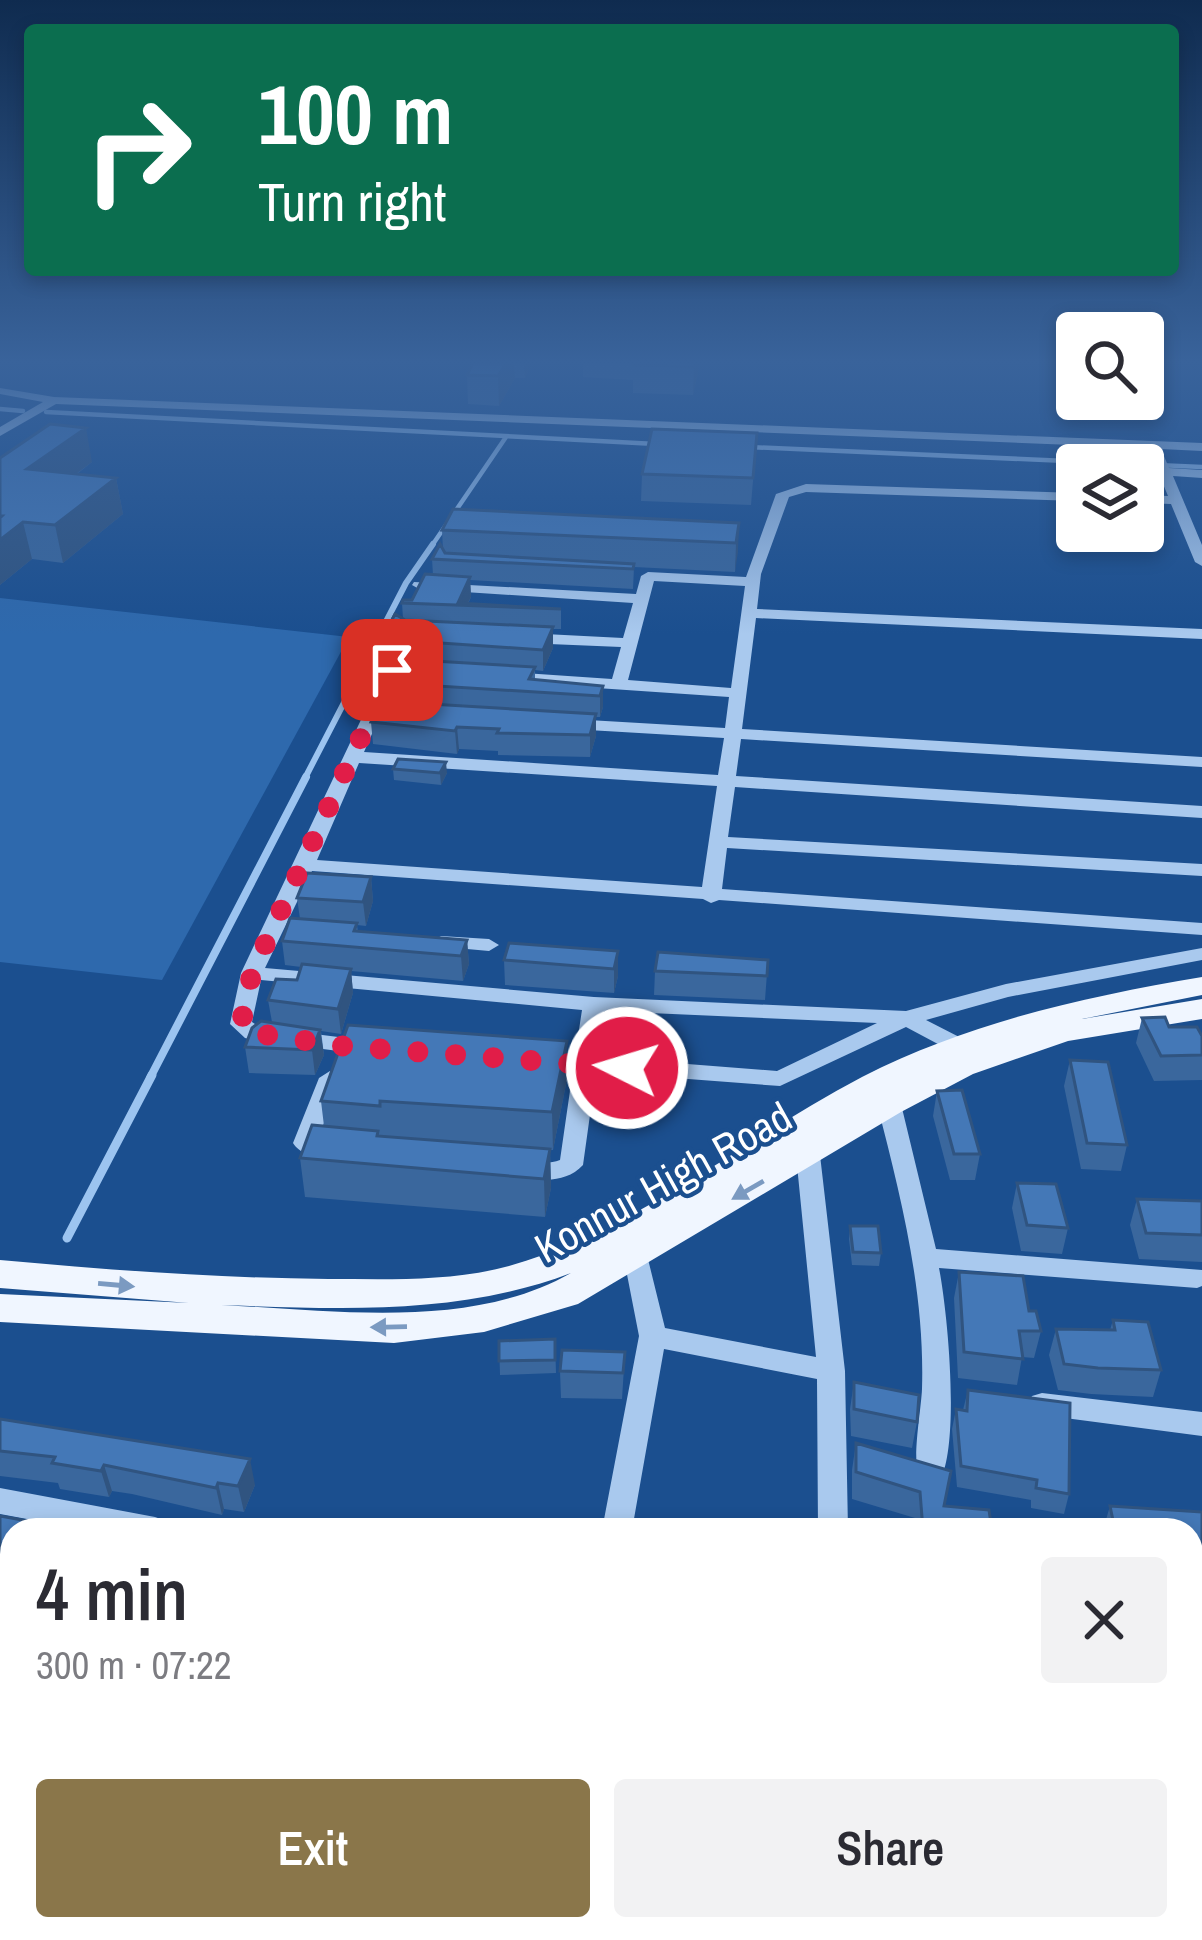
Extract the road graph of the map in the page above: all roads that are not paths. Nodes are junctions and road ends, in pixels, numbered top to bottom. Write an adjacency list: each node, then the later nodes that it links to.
1 (1164, 467): 3 (street)
2 (1164, 471): 6 (street)
3 (1202, 474)
4 (1056, 496): 10 (street)
5 (1164, 500): 6 (street)
6 (1177, 500): 7 (street)
7 (1202, 562)
8 (626, 574): 9 (street)
9 (648, 576): 10 (street); 12 (street)
10 (753, 582): 13 (street)
11 (418, 585): 12 (street)
12 (639, 598): 16 (street)
13 (750, 614): 14 (street); 20 (street)
14 (1202, 634)
15 (495, 636): 16 (street)
16 (626, 644): 19 (street)
17 (437, 673): 21 (street)
18 (483, 676): 19 (street)
19 (619, 683): 20 (street)
20 (737, 693): 24 (street)
21 (372, 713): 22 (street); 25 (street)
22 (395, 714)
23 (552, 723): 24 (street)
24 (732, 734): 26 (street); 27 (street)
25 (352, 757): 27 (street); 30 (street)
26 (1202, 762)
27 (725, 784): 28 (street); 29 (street)
28 (1202, 812)
29 (718, 842): 31 (street); 32 (street)
30 (305, 866): 32 (street); 37 (street)
31 (1202, 870)
32 (711, 897): 33 (street)
33 (1202, 929)
34 (424, 940): 35 (street)
35 (489, 945)
36 (1202, 954): 41 (street)
37 (252, 973): 39 (street); 42 (street)
38 (1202, 986): 43 (main road)
39 (594, 1004): 41 (street); 46 (street)
40 (1202, 1010): 47 (main road, Konnur High Road)
41 (906, 1018): 43 (street); 46 (street)
42 (343, 1046): 44 (street); 48 (street)
43 (959, 1046): 53 (main road, one-way to 43)
44 (387, 1049)
45 (519, 1059): 46 (street)
46 (585, 1064): 50 (street)
47 (889, 1104): 49 (main road, Konnur High Road); 52 (street)
48 (358, 1155)
49 (808, 1155): 51 (main road, Konnur High Road, one-way to 51); 57 (street)
50 (510, 1168)
51 (636, 1254): 55 (main road, Konnur High Road, one-way to 55); 56 (street)
52 (929, 1258): 54 (street); 60 (street)
53 (0, 1274)
54 (1197, 1278)
55 (0, 1308)
56 (653, 1336): 57 (street); 63 (street)
57 (831, 1371): 64 (street)
58 (1012, 1401): 59 (street)
59 (1202, 1424)
60 (930, 1472)
61 (0, 1501): 62 (street)
62 (91, 1518)
63 (619, 1518)
64 (833, 1518)

